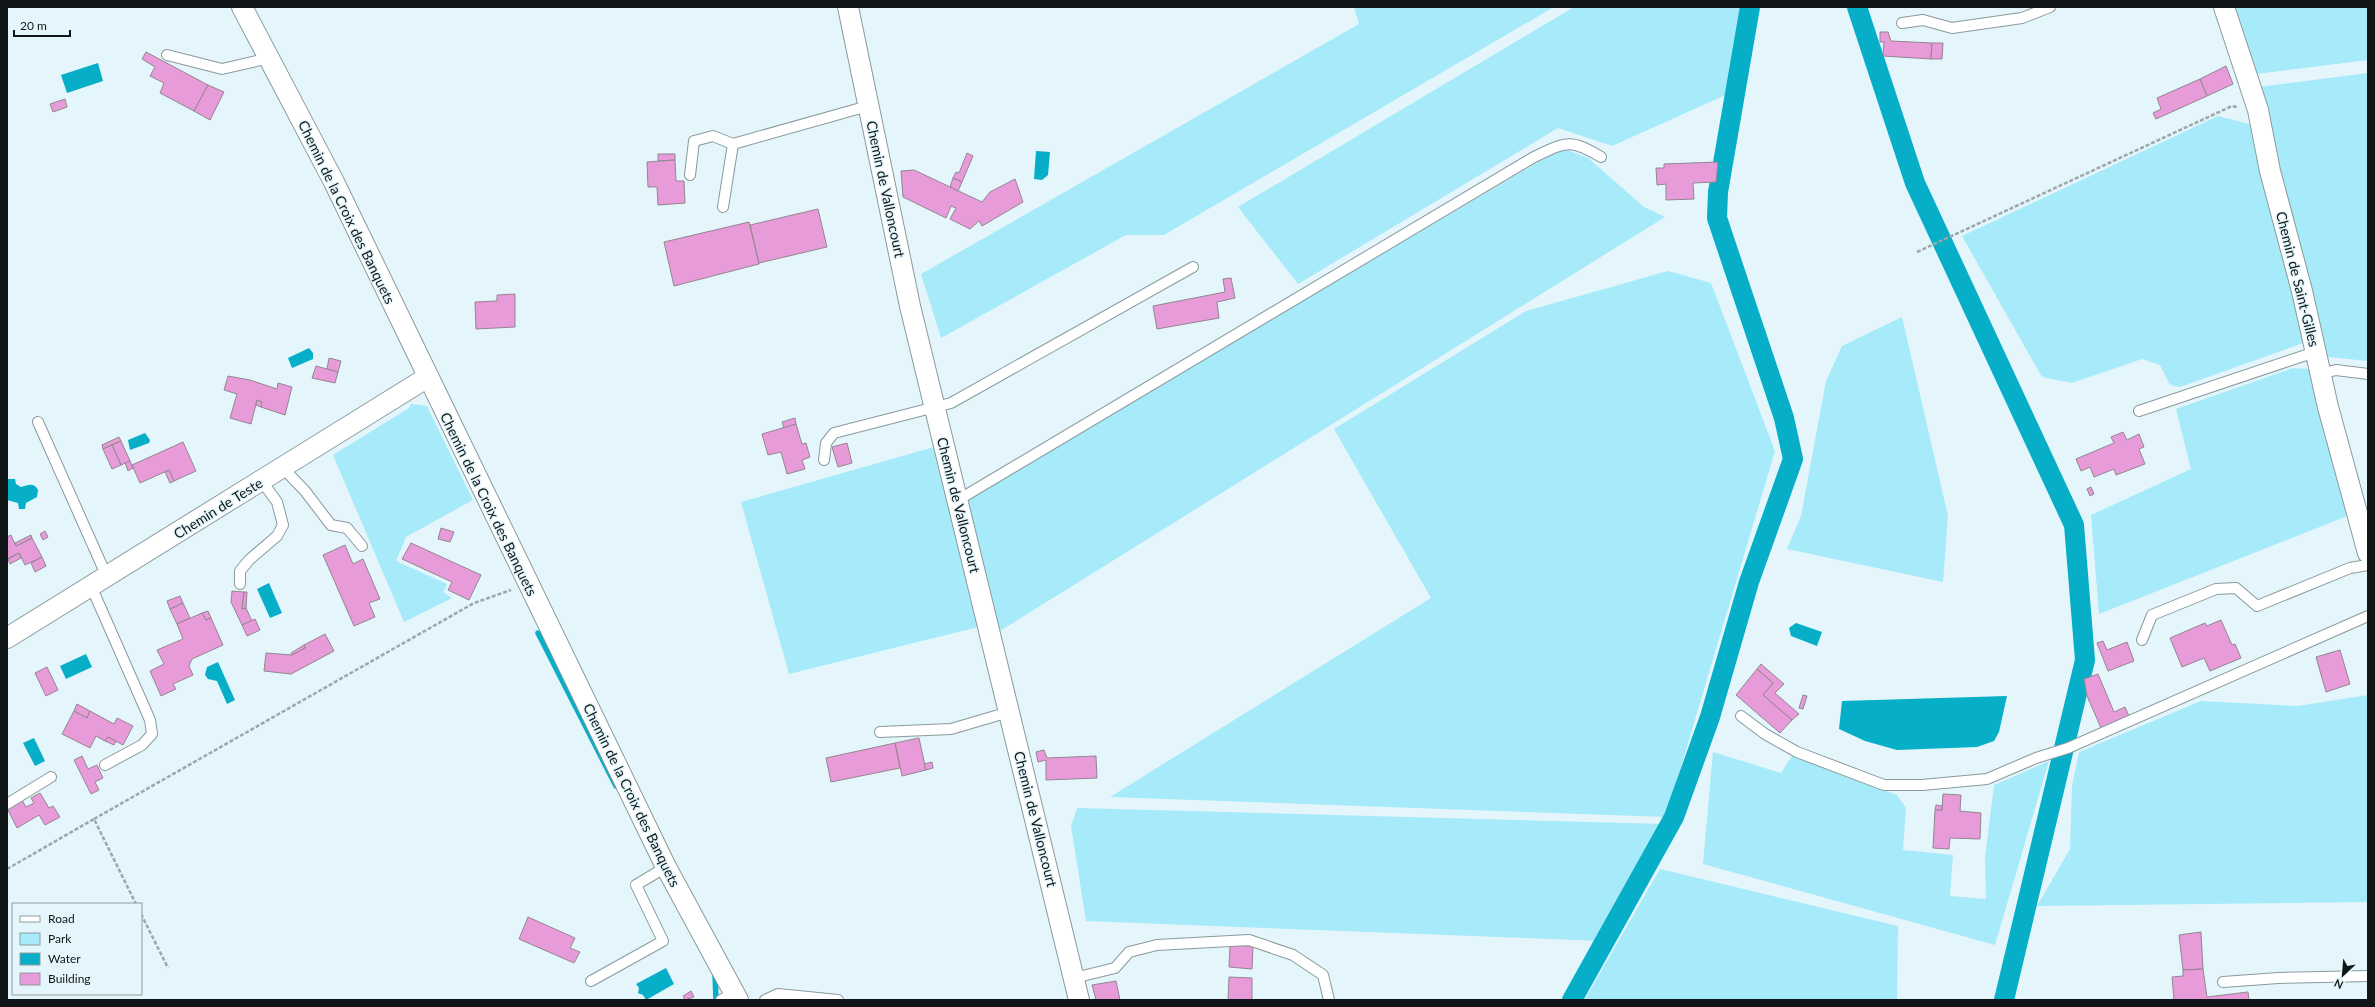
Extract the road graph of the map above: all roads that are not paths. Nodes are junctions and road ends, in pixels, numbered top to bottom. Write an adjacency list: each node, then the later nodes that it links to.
1 (242, 7): 7 (street, Chemin de la Croix des Banquets)
2 (848, 7): 8 (street, Chemin de Valloncourt)
3 (2050, 7): 5 (lane)
4 (2224, 7): 14 (street, Chemin de Saint-Gilles)
5 (1902, 22)
6 (167, 55): 7 (lane)
7 (269, 58): 17 (street, Chemin de la Croix des Banquets)
8 (868, 106): 9 (lane); 18 (street, Chemin de Valloncourt)
9 (733, 144): 11 (lane); 12 (lane)
10 (1601, 157): 24 (lane)
11 (690, 175)
12 (723, 207)
13 (1193, 266): 18 (lane)
14 (2316, 352): 15 (street, Chemin de Saint-Gilles); 19 (lane)
15 (2320, 374): 16 (lane); 26 (street, Chemin de Saint-Gilles)
16 (2368, 374)
17 (428, 377): 22 (street, Chemin de Teste); 39 (street, Chemin de la Croix des Banquets)
18 (935, 407): 21 (lane); 24 (street, Chemin de Valloncourt)
19 (2139, 411)
20 (38, 422): 28 (lane)
21 (824, 460)
22 (282, 467): 23 (street, Chemin de Teste); 25 (lane)
23 (261, 480): 28 (street, Chemin de Teste); 29 (lane)
24 (958, 500): 33 (street, Chemin de Valloncourt)
25 (362, 546)
26 (2368, 553)
27 (2368, 565): 32 (lane)
28 (99, 581): 31 (street, Chemin de Teste); 36 (lane)
29 (240, 584)
30 (2368, 616): 34 (lane)
31 (7, 638)
32 (2142, 640)
33 (1009, 712): 35 (lane); 41 (street, Chemin de Valloncourt)
34 (1741, 716)
35 (880, 732)
36 (105, 765)
37 (51, 777): 38 (lane)
38 (7, 804)
39 (666, 867): 42 (lane); 44 (street, Chemin de la Croix des Banquets)
40 (2368, 976): 43 (lane)
41 (1074, 978): 47 (street, Chemin de Valloncourt); 48 (lane)
42 (591, 981)
43 (2223, 982)
44 (731, 998)
45 (765, 1000): 46 (lane)
46 (838, 1000)
47 (1079, 1000)
48 (1330, 1000)

